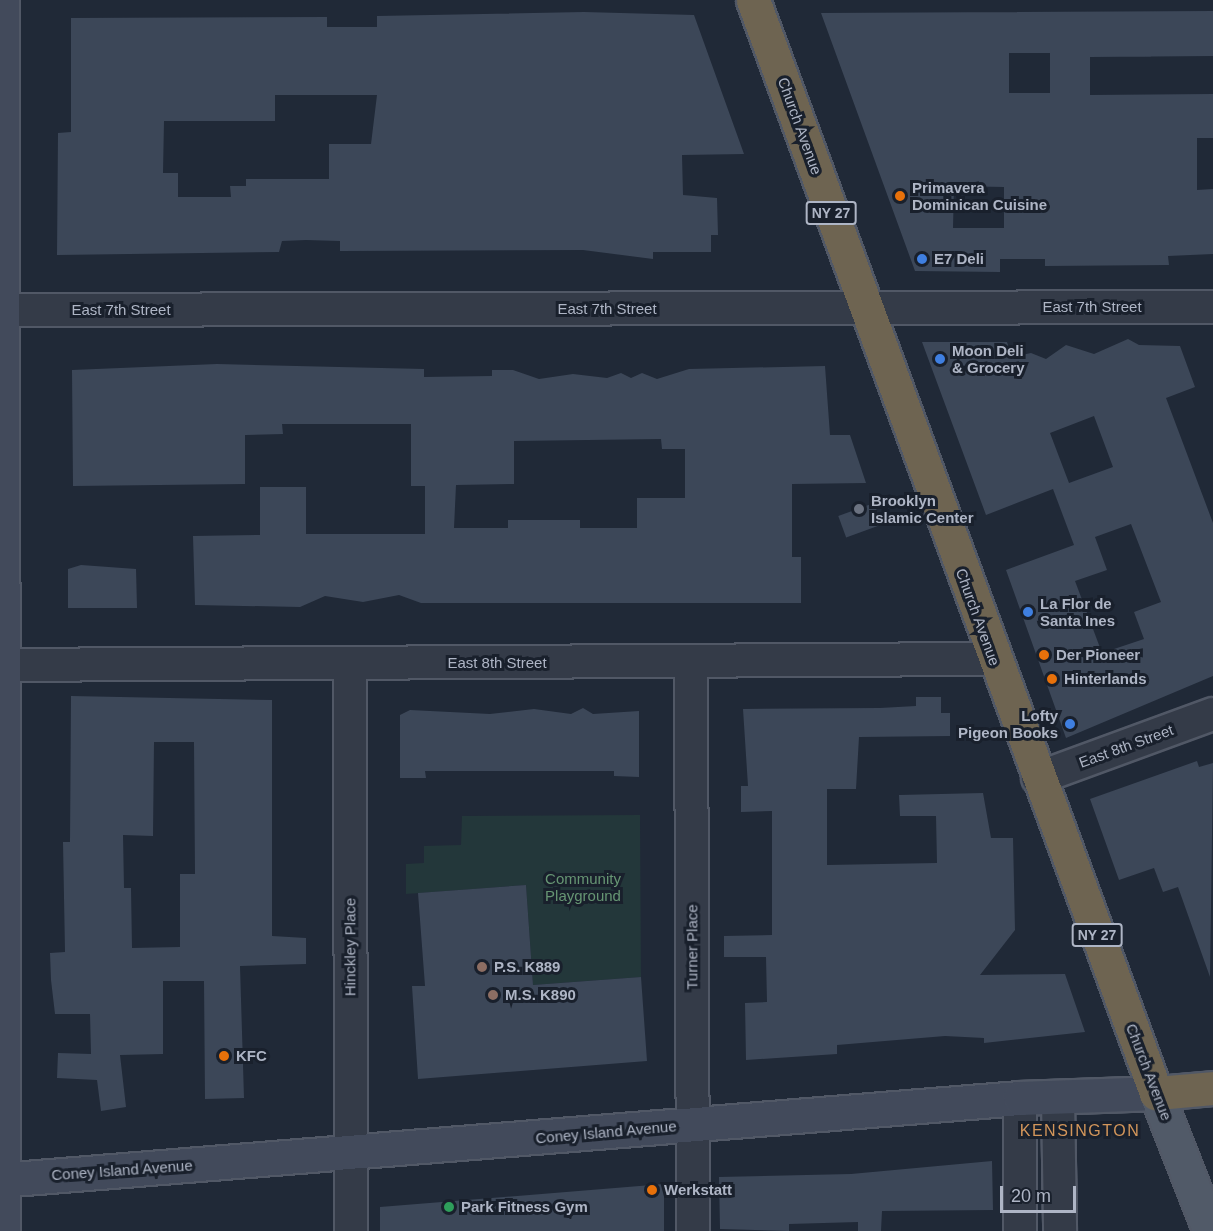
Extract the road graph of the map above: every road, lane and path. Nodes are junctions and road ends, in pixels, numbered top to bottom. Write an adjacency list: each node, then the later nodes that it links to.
1 (2, 0): 5 (street)
2 (753, 0): 4 (highway, Church Avenue / NY 27)
3 (1213, 307): 4 (street, East 7th Street)
4 (865, 308): 5 (street, East 7th Street); 6 (highway, Church Avenue / NY 27)
5 (2, 310): 9 (street)
6 (994, 659): 7 (street, East 8th Street); 11 (highway, Church Avenue / NY 27)
7 (691, 663): 8 (street, East 8th Street); 17 (street, Turner Place)
8 (350, 664): 9 (street, East 8th Street); 18 (street, Hinckley Place)
9 (3, 665): 12 (street)
10 (1213, 714): 11 (street, East 8th Street)
11 (1038, 778): 14 (highway, Church Avenue / NY 27)
12 (1, 972): 21 (street)
13 (1213, 1088): 14 (highway, Coney Island Avenue)
14 (1156, 1093): 15 (street, Coney Island Avenue); 27 (main road, Church Avenue)
15 (1058, 1097): 16 (street, Coney Island Avenue); 19 (street)
16 (1020, 1098): 17 (street, Coney Island Avenue); 20 (street)
17 (692, 1125): 18 (street, Coney Island Avenue); 24 (street, Turner Place)
18 (351, 1152): 21 (street, Coney Island Avenue); 23 (street, Hinckley Place)
19 (1060, 1169): 20 (street); 26 (street)
20 (1020, 1170): 25 (street)
21 (2, 1179): 22 (street)
22 (3, 1231)
23 (351, 1231)
24 (693, 1231)
25 (1020, 1231)
26 (1060, 1231)
27 (1210, 1231)

